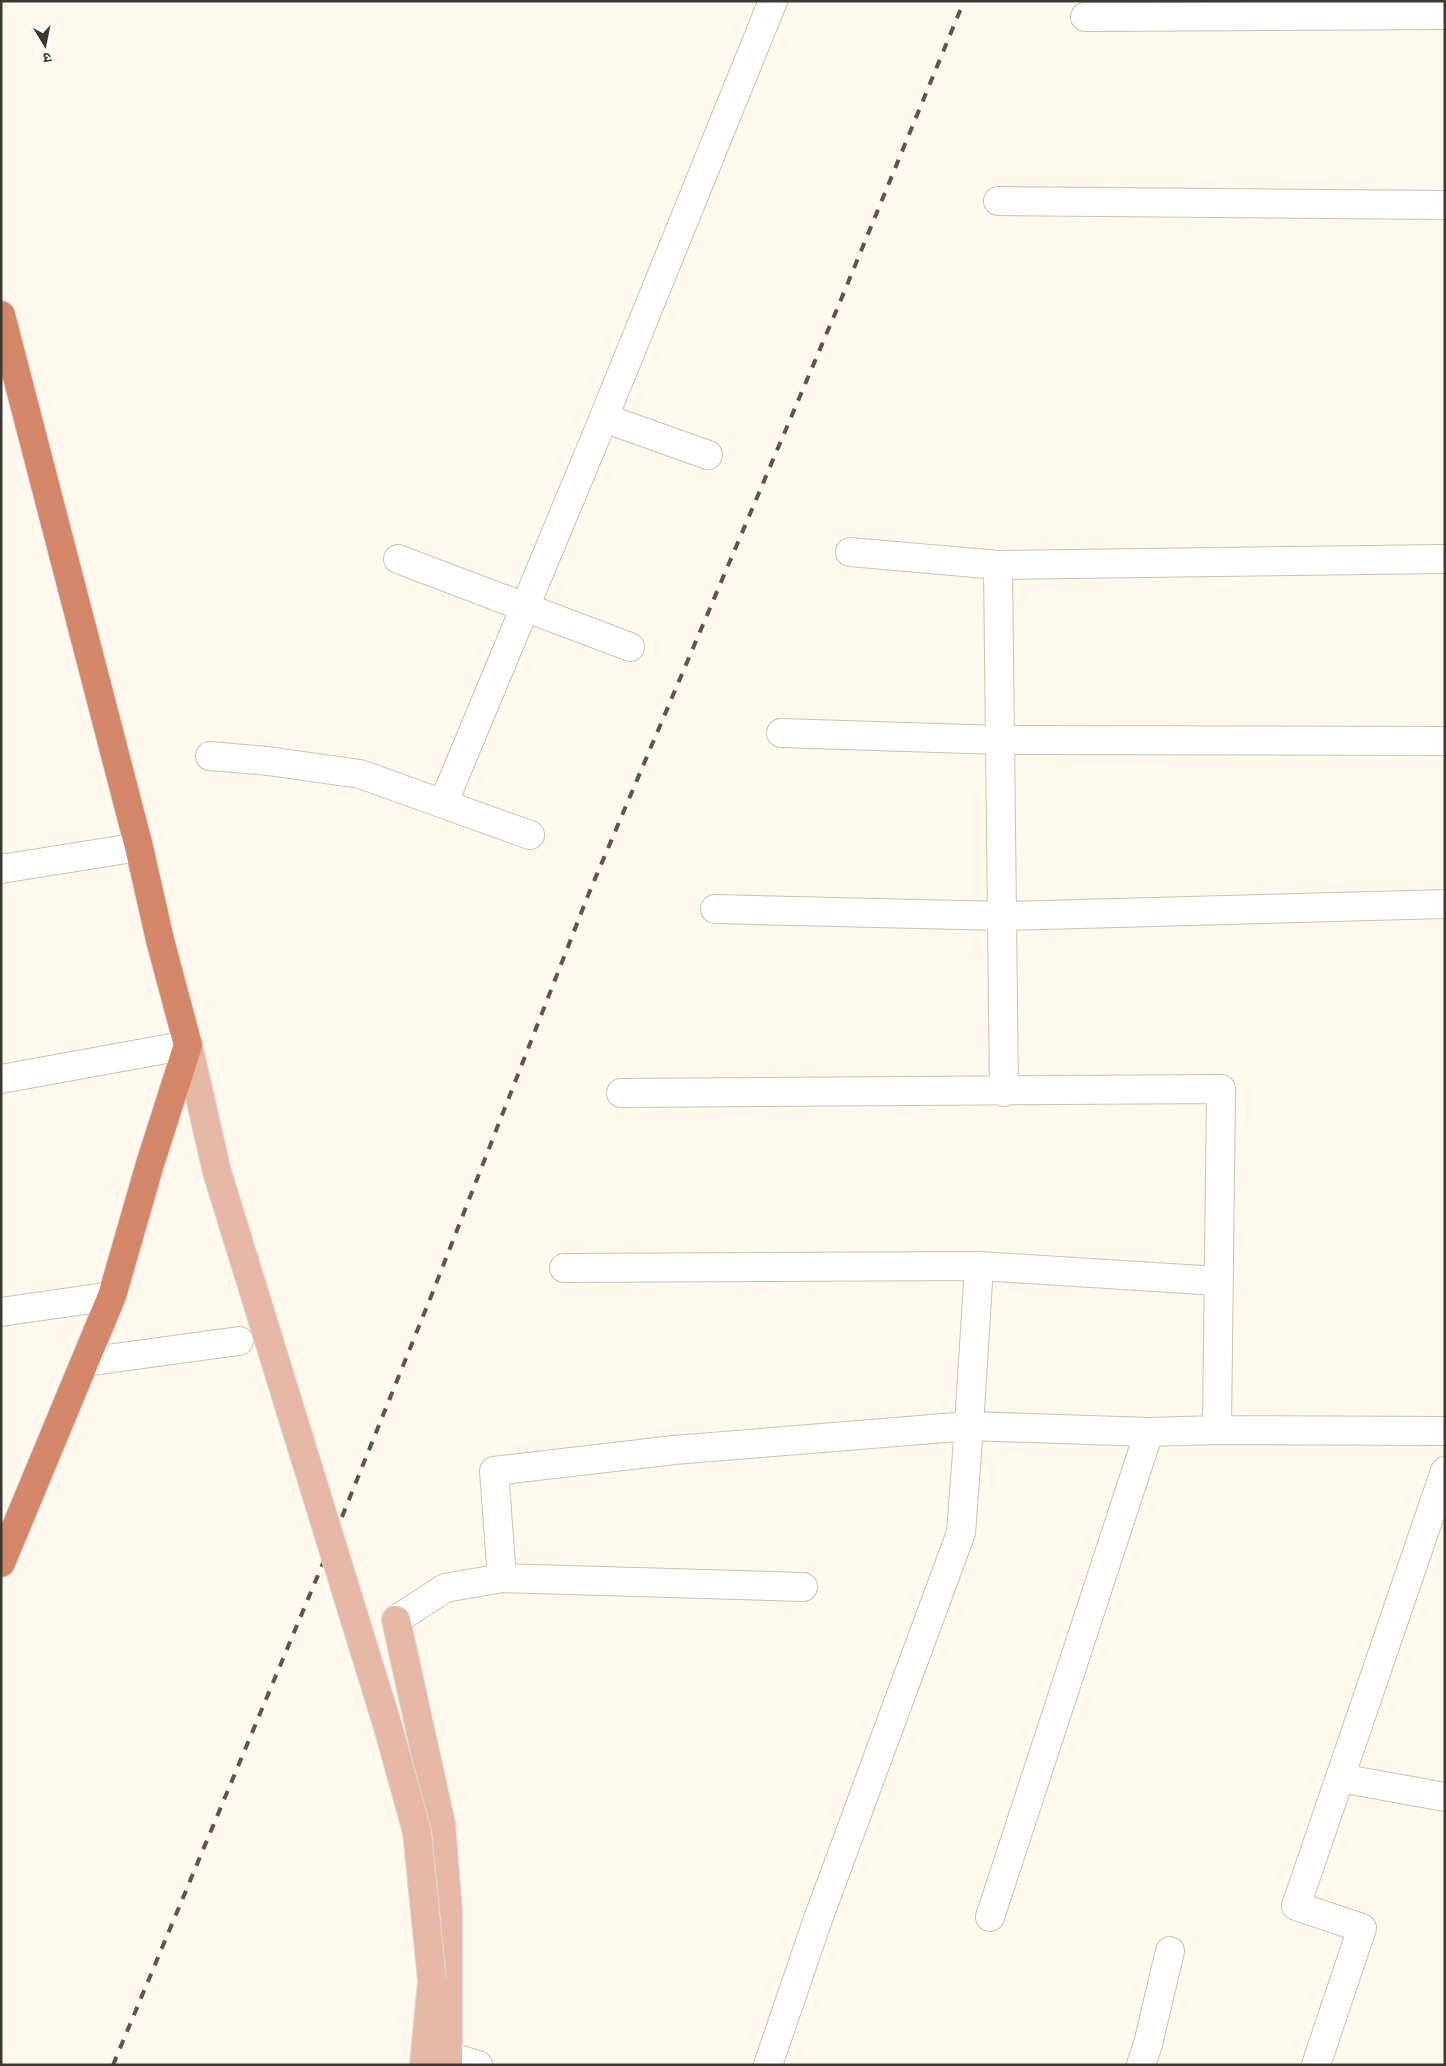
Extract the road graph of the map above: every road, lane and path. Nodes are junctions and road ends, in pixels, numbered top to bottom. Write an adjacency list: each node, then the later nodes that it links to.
1 (773, 1): 8 (street)
2 (1436, 10): 3 (street)
3 (1085, 17)
4 (998, 201): 5 (street)
5 (1445, 205)
6 (1, 315): 7 (highway)
7 (6, 359): 22 (highway)
8 (604, 418): 9 (street); 14 (street)
9 (708, 455)
10 (850, 552): 13 (street)
11 (398, 559): 14 (street)
12 (1445, 559): 13 (street)
13 (998, 565): 17 (street)
14 (525, 608): 15 (street); 20 (street)
15 (630, 647)
16 (782, 733): 17 (street)
17 (1000, 740): 18 (street); 26 (street)
18 (1445, 741)
19 (210, 756): 20 (street)
20 (443, 804): 21 (street)
21 (530, 835)
22 (139, 846): 23 (street); 27 (highway)
23 (1, 870)
24 (1445, 904): 26 (street)
25 (715, 909): 26 (street)
26 (1003, 916): 29 (street)
27 (188, 1045): 28 (street); 34 (highway); 51 (main road, bridge)
28 (1, 1079)
29 (1004, 1092): 30 (street); 33 (street)
30 (621, 1093)
31 (978, 1266): 32 (street); 33 (street); 38 (street)
32 (564, 1268)
33 (1218, 1281): 39 (street)
34 (112, 1296): 35 (street); 37 (highway)
35 (1, 1312)
36 (239, 1341): 37 (street)
37 (85, 1362): 43 (highway)
38 (969, 1426): 41 (street); 44 (street); 53 (street)
39 (1217, 1430): 40 (street); 41 (street)
40 (1445, 1431)
41 (1149, 1432): 49 (street)
42 (1445, 1471): 47 (street)
43 (1, 1563)
44 (502, 1578): 45 (street); 46 (street)
45 (803, 1587)
46 (396, 1620): 51 (main road)
47 (1340, 1778): 48 (street); 55 (street)
48 (1445, 1797)
49 (990, 1918)
50 (1170, 1951): 54 (street)
51 (441, 2062): 52 (street)
52 (478, 2065)
53 (768, 2065)
54 (1141, 2065)
55 (1316, 2065)

